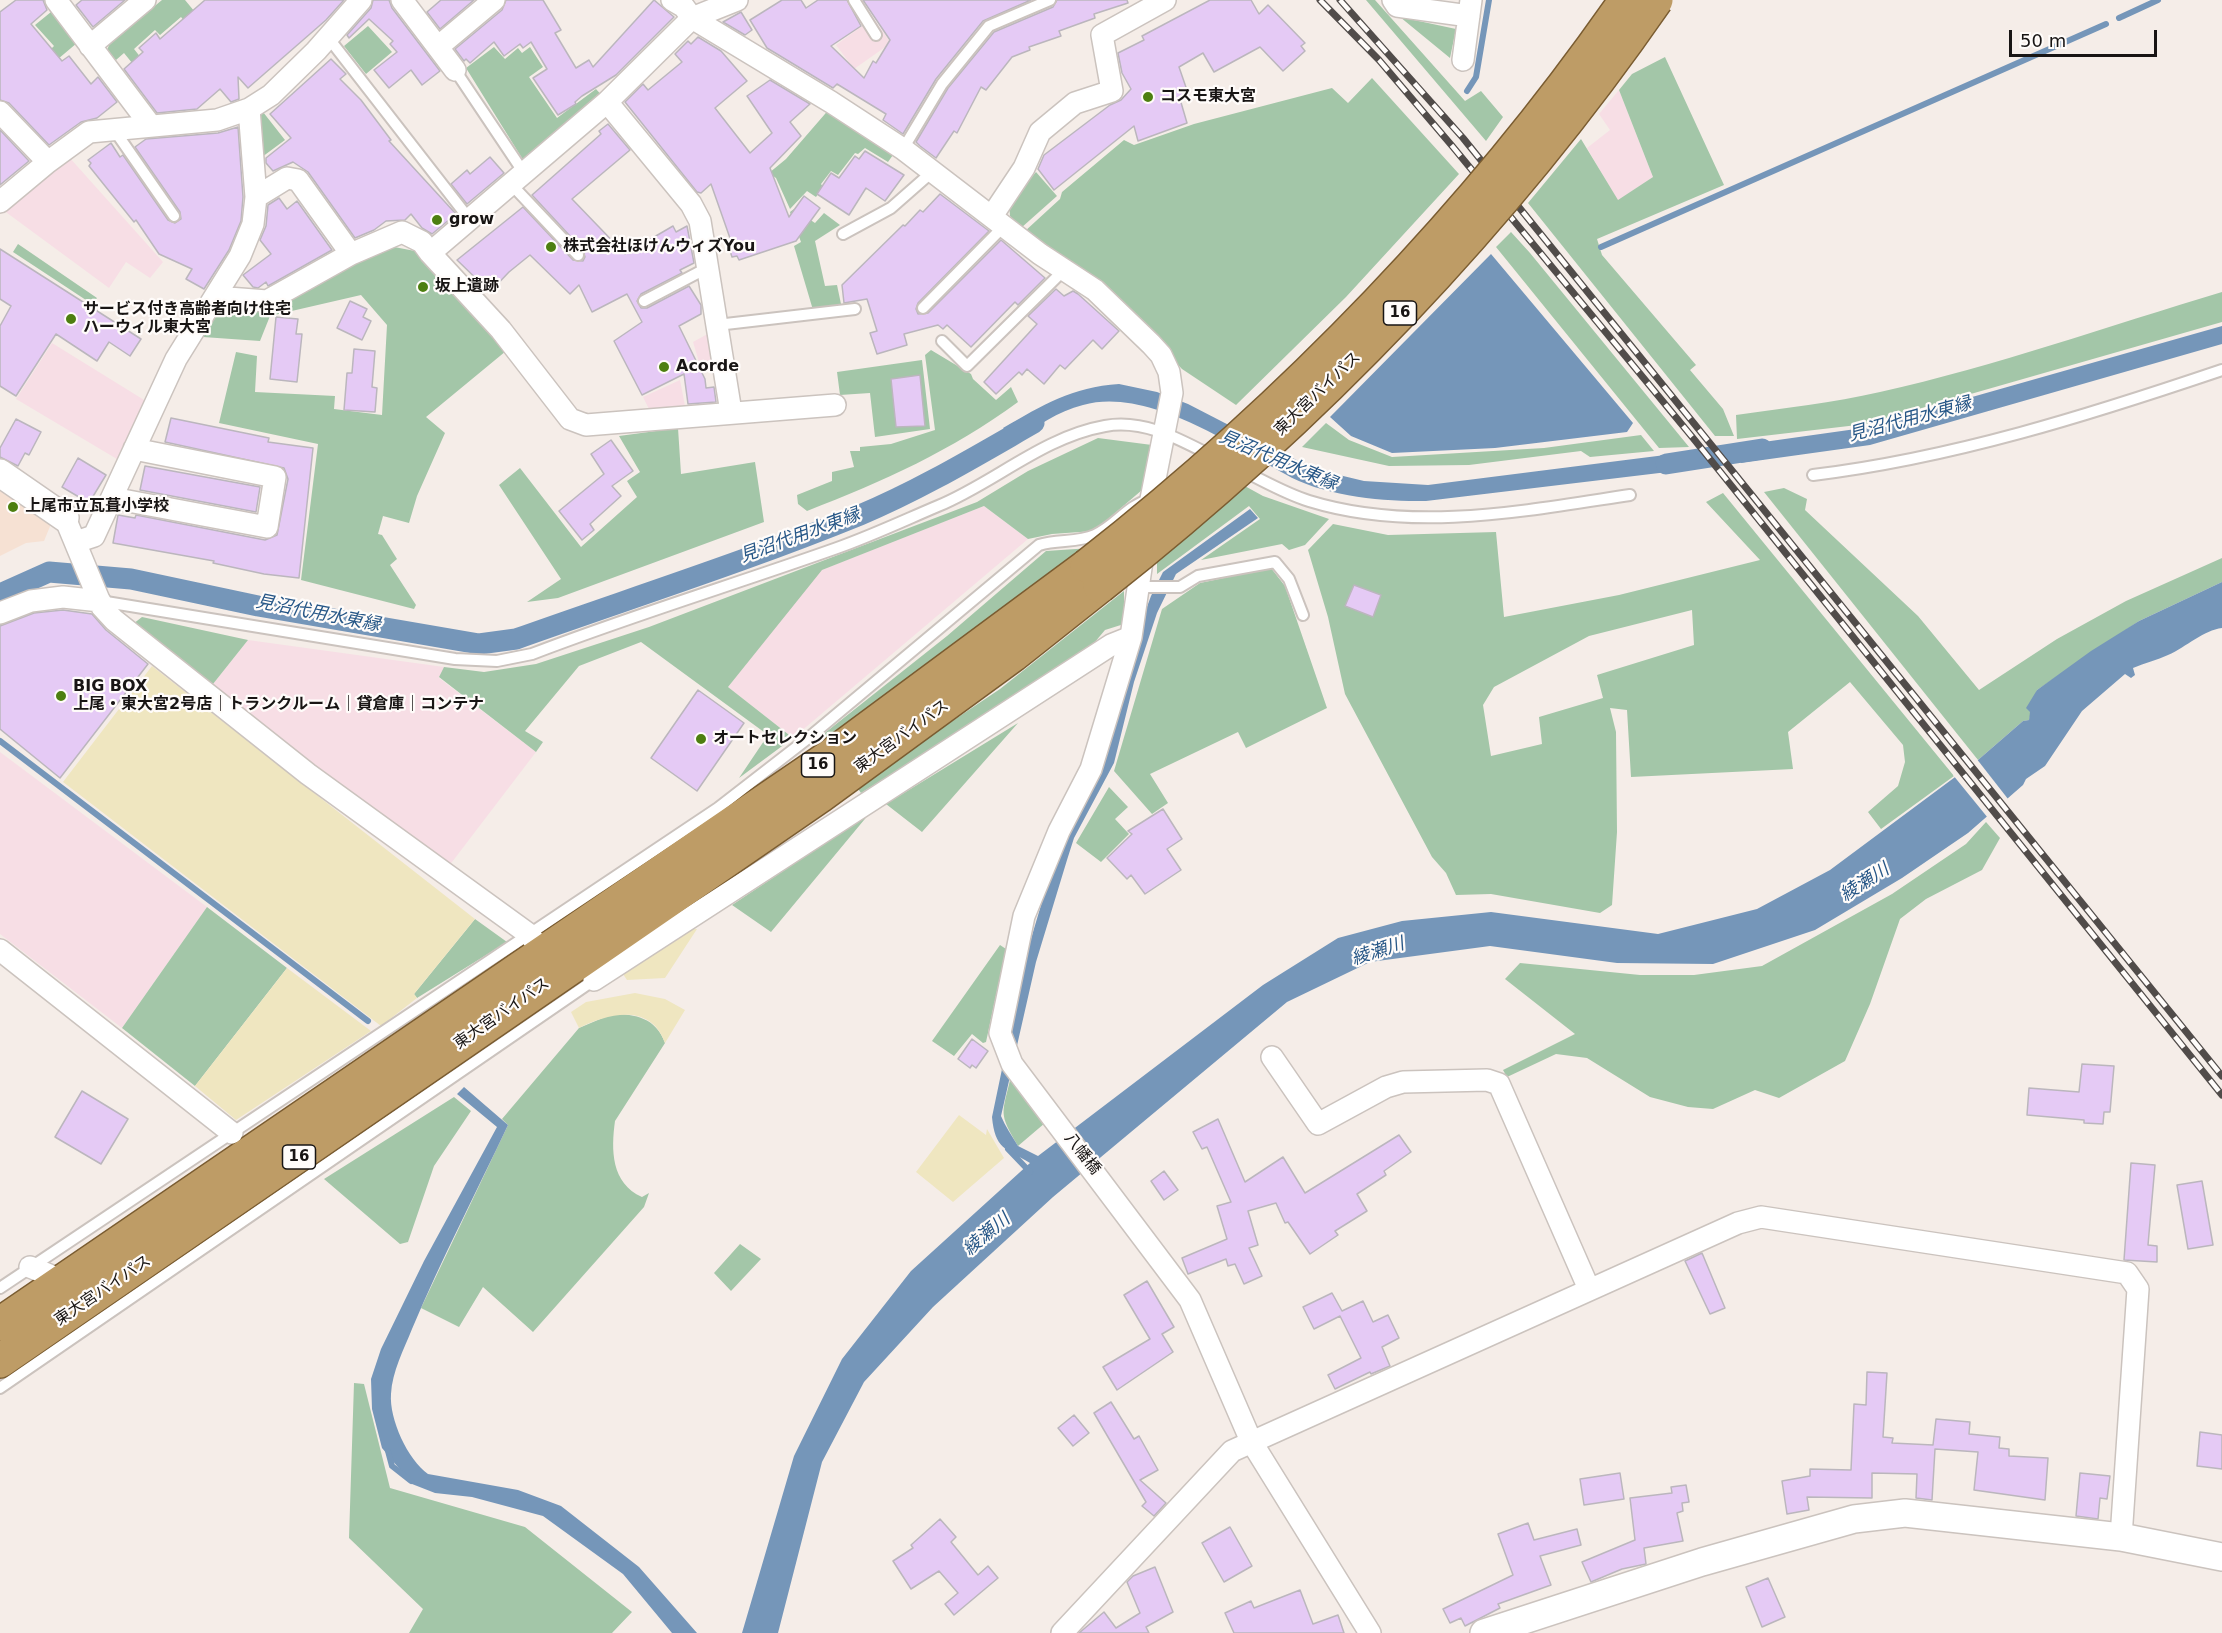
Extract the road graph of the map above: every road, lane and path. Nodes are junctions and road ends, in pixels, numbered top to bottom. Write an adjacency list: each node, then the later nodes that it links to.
1 (56, 0): 18 (street)
2 (145, 0): 18 (street)
3 (361, 0): 17 (street)
4 (402, 0): 19 (street)
5 (494, 0): 19 (street)
6 (737, 0): 14 (street)
7 (854, 0): 16 (lane)
8 (1050, 0): 28 (lane)
9 (1165, 0): 36 (street)
10 (1393, 0): 15 (street)
11 (1614, 0): 23 (lane)
12 (1626, 0): 60 (highway, 東大宮バイパス / 16, bridge)
13 (1656, 0): 60 (highway, 東大宮バイパス / 16, bridge)
14 (684, 6): 22 (street); 28 (street)
15 (1470, 8): 20 (street)
16 (876, 35)
17 (327, 36): 24 (street); 35 (lane)
18 (90, 46): 26 (street)
19 (439, 46): 21 (street)
20 (1463, 60)
21 (455, 70): 31 (lane)
22 (607, 102): 31 (street); 41 (street)
23 (1600, 104)
24 (249, 109): 26 (street); 32 (street)
25 (0, 112): 29 (street)
26 (151, 126): 27 (street)
27 (115, 131): 29 (street); 34 (lane)
28 (903, 149): 30 (street)
29 (48, 162): 33 (street)
30 (932, 172): 36 (street); 37 (lane)
31 (517, 179): 35 (street); 40 (lane)
32 (256, 197): 39 (street); 43 (street)
33 (0, 202)
34 (174, 216)
35 (470, 220): 38 (street)
36 (998, 221): 42 (street); 45 (lane)
37 (843, 234)
38 (430, 253): 39 (street); 51 (street)
39 (351, 254): 43 (street)
40 (578, 255)
41 (707, 268): 44 (lane); 47 (street)
42 (1065, 269): 48 (lane); 52 (street)
43 (215, 297): 53 (street)
44 (644, 302)
45 (923, 308)
46 (855, 309): 47 (lane)
47 (717, 325): 51 (street)
48 (942, 341)
49 (2222, 370): 55 (lane)
50 (835, 405): 51 (street)
51 (731, 412)
52 (1164, 427): 56 (lane); 58 (street); 62 (lane)
53 (134, 449): 57 (street); 57 (street)
54 (0, 473): 59 (street)
55 (1813, 475)
56 (1630, 495)
57 (112, 498): 59 (street)
58 (1151, 499): 61 (street); 67 (lane)
59 (74, 537): 62 (street)
60 (1094, 576): 67 (highway, 東大宮バイパス / 16)
61 (1143, 588): 64 (lane); 65 (street)
62 (100, 601): 63 (street); 67 (street)
63 (0, 613)
64 (1303, 615)
65 (1131, 637): 67 (street); 77 (street, 八幡橋)
66 (0, 950): 69 (street)
67 (561, 958): 69 (lane); 71 (highway, 東大宮バイパス / 16); 75 (highway, 東大宮バイパス / 16); 76 (lane)
68 (1272, 1057): 73 (street)
69 (232, 1133): 70 (lane)
70 (30, 1267): 71 (street); 72 (lane)
71 (64, 1281): 74 (highway, 東大宮バイパス / 16)
72 (0, 1288)
73 (1589, 1289): 77 (street); 78 (street)
74 (0, 1324)
75 (0, 1360)
76 (0, 1388)
77 (1251, 1441): 80 (street); 81 (street, 八幡橋)
78 (2121, 1537): 79 (street); 82 (street)
79 (2222, 1557)
80 (1062, 1633)
81 (1370, 1633)
82 (1484, 1633)

